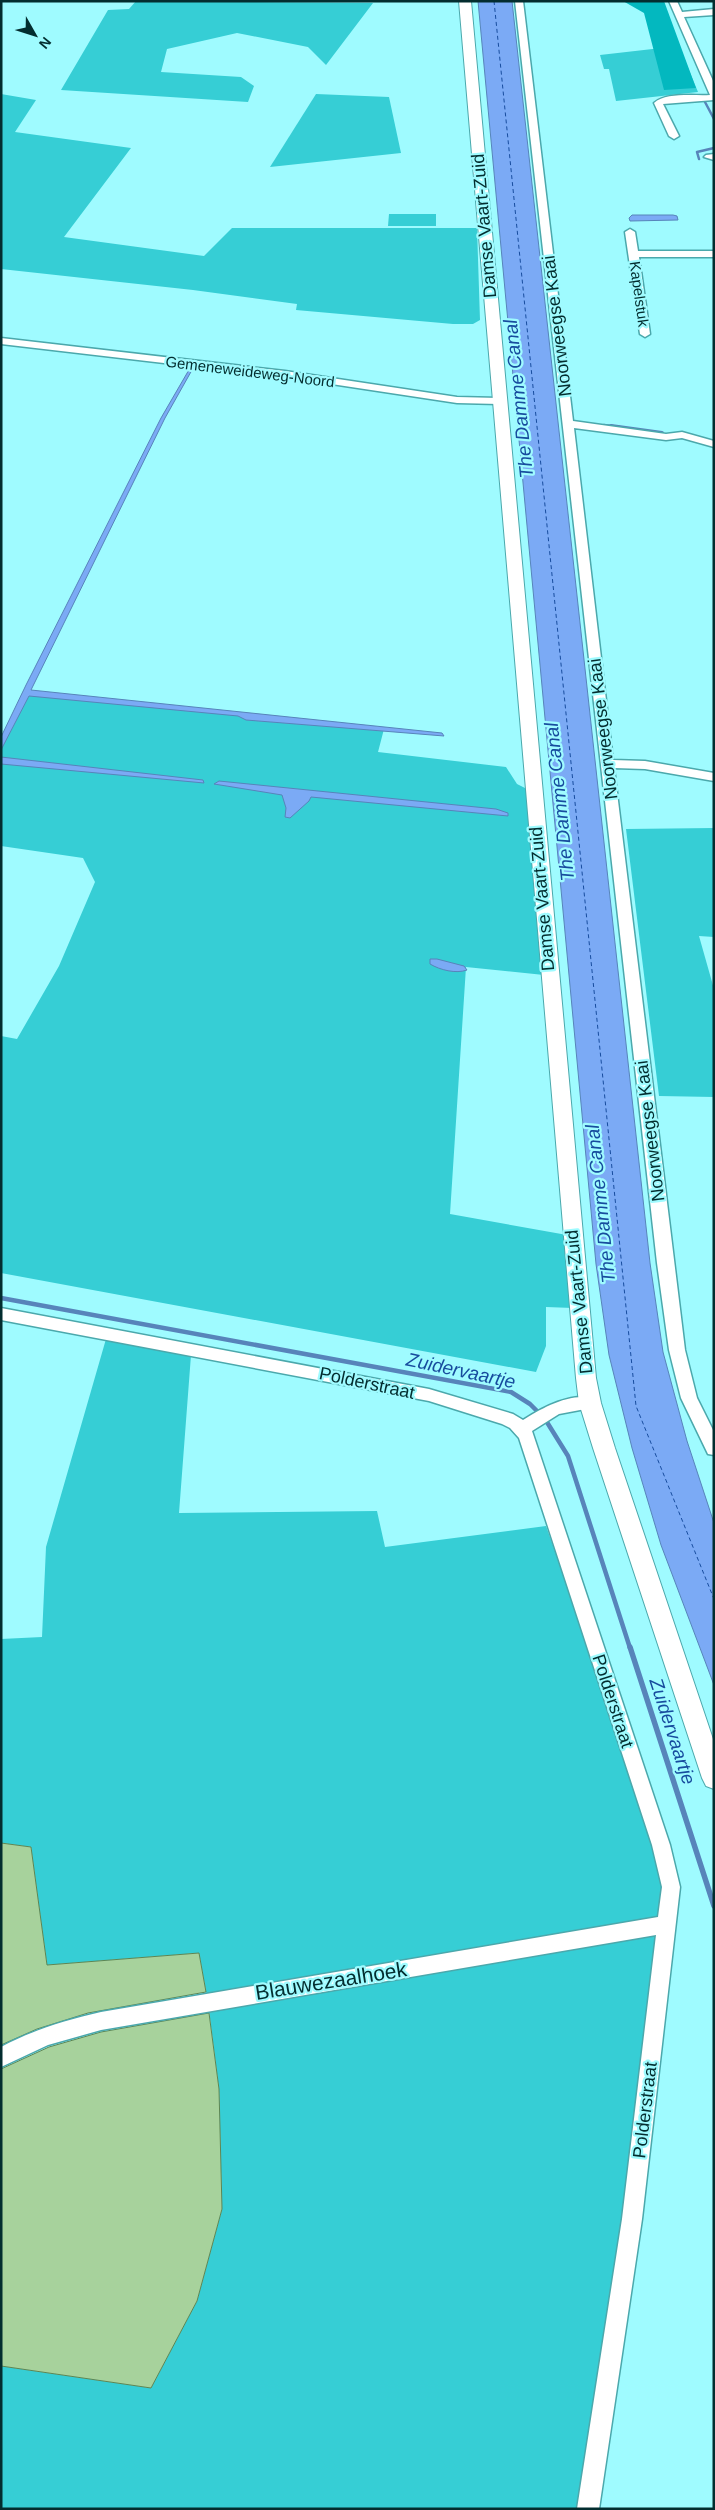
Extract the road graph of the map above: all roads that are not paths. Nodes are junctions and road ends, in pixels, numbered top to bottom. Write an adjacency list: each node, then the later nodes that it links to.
1 (465, 1): 13 (street, Damse Vaart-Zuid)
2 (519, 1): 14 (street, Noorweegse Kaai)
3 (673, 1): 5 (street)
4 (714, 12): 5 (street)
5 (681, 15): 6 (street)
6 (714, 95): 7 (street)
7 (674, 136)
8 (630, 232): 9 (street, Kapelstuk)
9 (633, 254): 10 (street, Kapelstuk); 11 (street, Kapelstuk)
10 (714, 254)
11 (645, 334)
12 (1, 341): 13 (street, Gemeneweideweg-Noord)
13 (499, 401): 19 (street, Damse Vaart-Zuid)
14 (568, 424): 15 (street); 16 (street, Noorweegse Kaai)
15 (714, 444)
16 (607, 764): 17 (street); 21 (street, Noorweegse Kaai)
17 (714, 777)
18 (1, 1314): 20 (street, Polderstraat)
19 (590, 1403): 20 (street); 22 (street, Damse Vaart-Zuid)
20 (527, 1426): 23 (street, Polderstraat)
21 (714, 1449)
22 (714, 1778)
23 (667, 1924): 24 (street, Blauwezaalhoek); 25 (street, Polderstraat)
24 (1, 2058)
25 (588, 2509)

